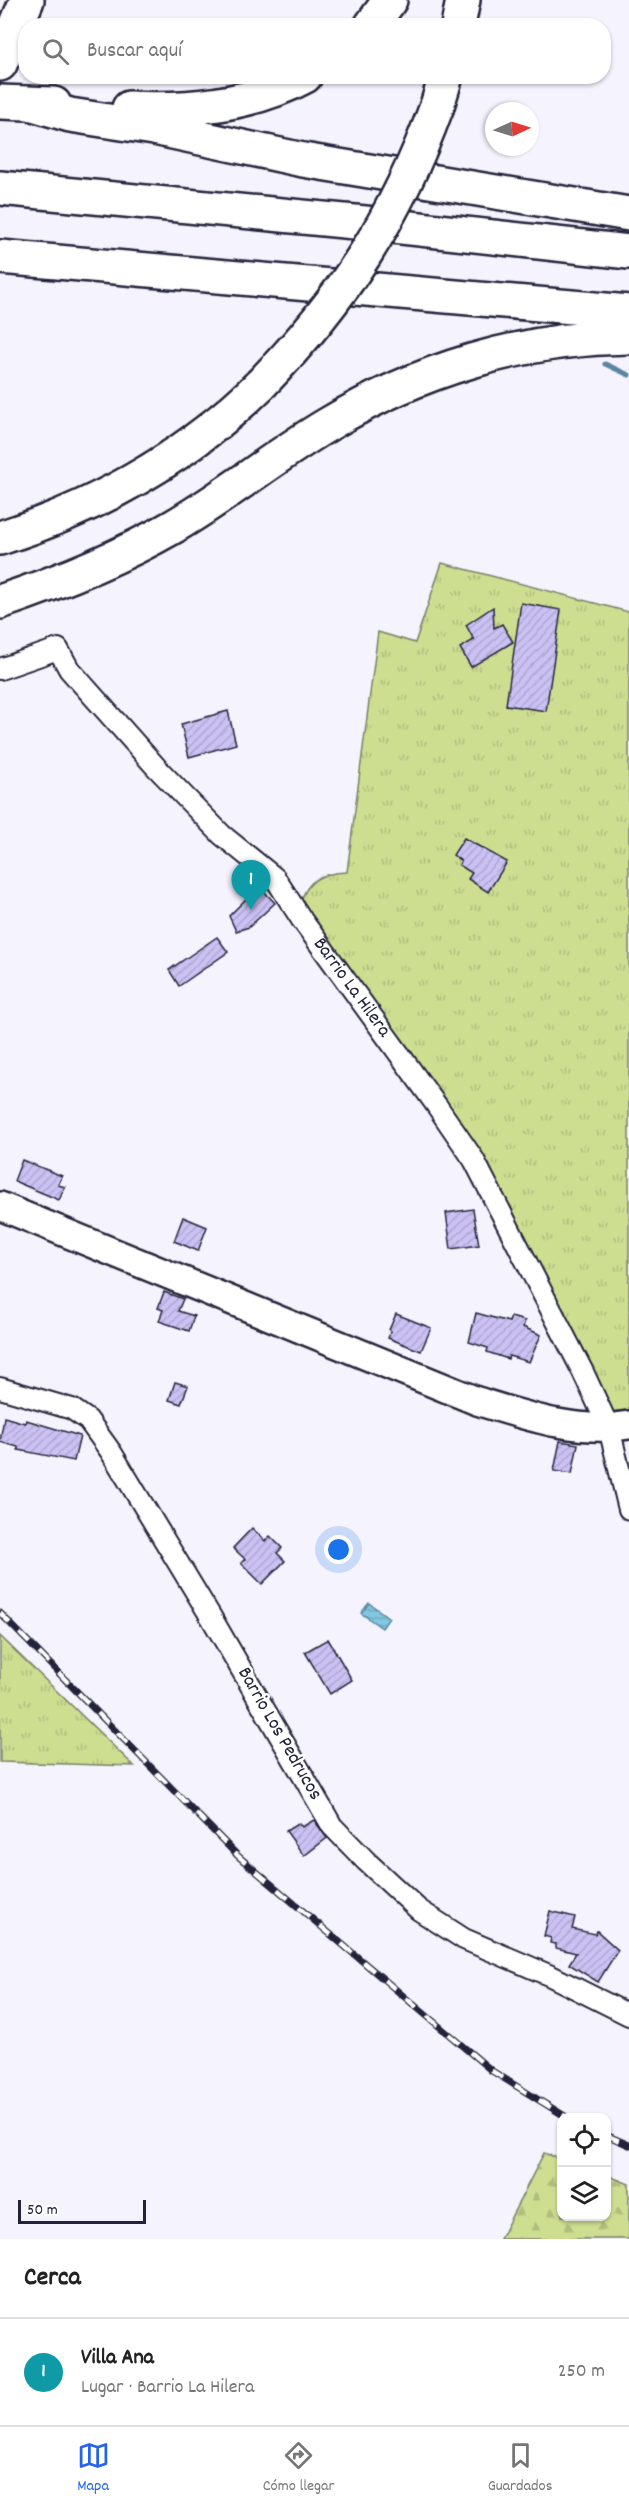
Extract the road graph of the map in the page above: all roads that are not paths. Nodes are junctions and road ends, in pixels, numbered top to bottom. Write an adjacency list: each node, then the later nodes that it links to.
1 (390, 0): 4 (highway)
2 (463, 0): 5 (highway)
3 (15, 18): 6 (highway)
4 (377, 18)
5 (460, 18)
6 (0, 64)
7 (287, 84): 10 (highway)
8 (441, 91): 17 (highway, bridge)
9 (0, 102): 10 (highway)
10 (33, 104): 12 (highway)
11 (0, 188): 13 (highway)
12 (629, 214)
13 (629, 252)
14 (0, 256): 15 (highway)
15 (629, 312)
16 (629, 337): 18 (highway)
17 (0, 538)
18 (0, 602)
19 (0, 669): 22 (street, Barrio La Hilera)
20 (0, 1206): 22 (street)
21 (0, 1388): 24 (street, Barrio Los Pedrucos)
22 (619, 1426): 23 (street, Barrio La Hilera)
23 (629, 1509)
24 (629, 2015)

